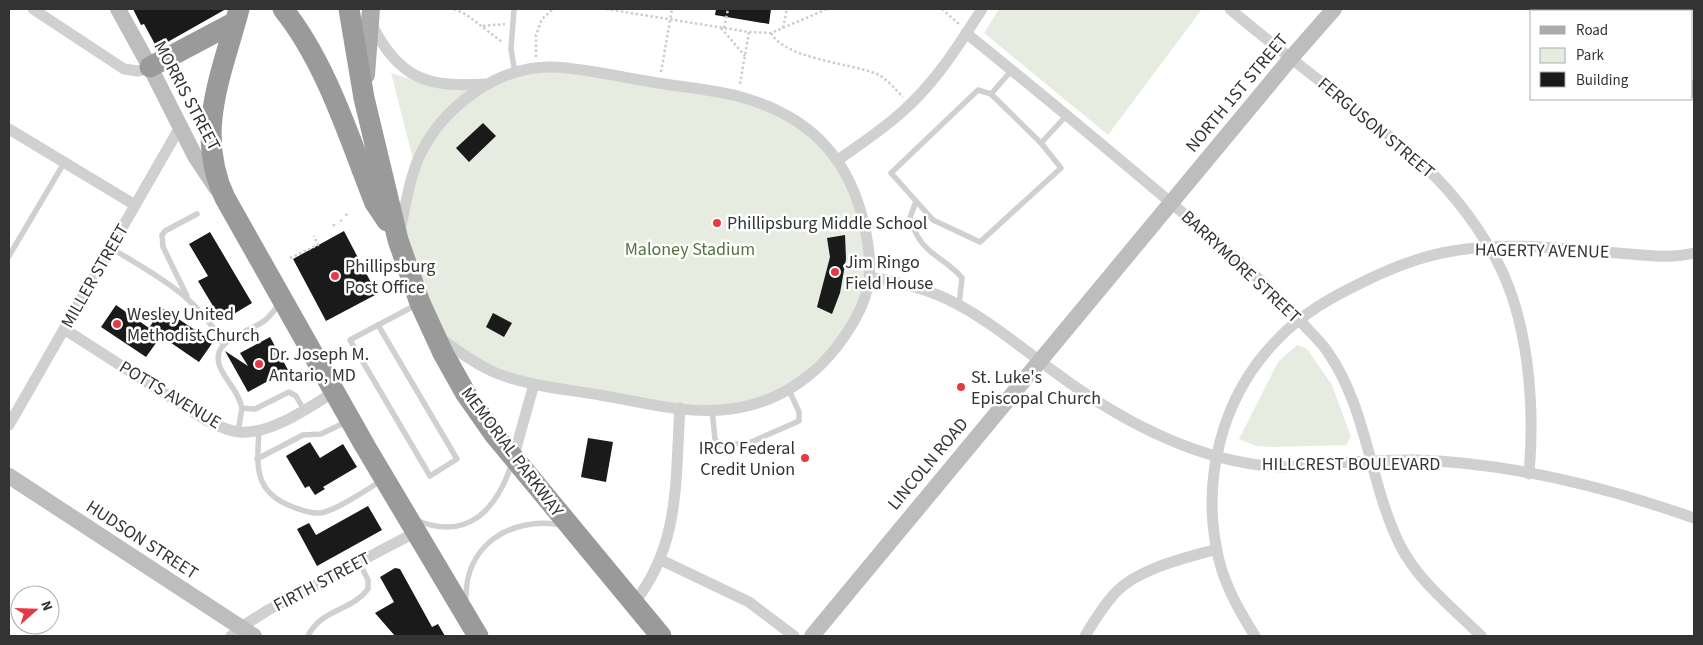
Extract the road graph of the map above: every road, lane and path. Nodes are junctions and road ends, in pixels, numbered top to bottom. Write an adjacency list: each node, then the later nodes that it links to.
1 (33, 9): 31 (street)
2 (118, 9): 31 (main road, MORRIS STREET)
3 (283, 9): 53 (highway)
4 (349, 9): 39 (highway)
5 (454, 9): 22 (path)
6 (514, 9): 21 (lane)
7 (553, 9): 32 (path)
8 (606, 9): 17 (path)
9 (672, 9): 20 (path)
10 (728, 9): 23 (path)
11 (787, 9): 24 (path)
12 (827, 9): 24 (path)
13 (942, 9): 27 (path)
14 (982, 9): 27 (street)
15 (1230, 9): 30 (street, FERGUSON STREET)
16 (1334, 9): 30 (main road, NORTH 1ST STREET)
17 (616, 10): 20 (path)
18 (370, 14): 35 (street); 39 (main road, MEMORIAL PARKWAY)
19 (236, 15): 31 (highway); 47 (highway)
20 (670, 19): 23 (path); 36 (path)
21 (512, 23): 22 (path); 28 (lane)
22 (482, 26): 28 (path)
23 (722, 27): 25 (path); 29 (path)
24 (784, 28): 26 (path)
25 (749, 32): 26 (path); 29 (path)
26 (771, 33): 40 (path)
27 (966, 33): 33 (street, BARRYMORE STREET); 40 (street)
28 (511, 48): 34 (lane)
29 (745, 56): 38 (path)
30 (1291, 58): 49 (main road, NORTH 1ST STREET); 54 (street, FERGUSON STREET)
31 (150, 68): 42 (main road, MORRIS STREET)
32 (533, 68): 34 (street); 36 (street)
33 (1012, 70): 37 (lane); 41 (street, BARRYMORE STREET)
34 (515, 73): 35 (street)
35 (486, 84): 53 (street)
36 (659, 84): 38 (street)
37 (991, 94): 44 (lane); 48 (lane)
38 (738, 96): 45 (street)
39 (364, 98): 53 (highway, MEMORIAL PARKWAY)
40 (910, 104): 45 (street)
41 (1067, 115): 44 (lane); 49 (street, BARRYMORE STREET)
42 (180, 127): 47 (main road, MORRIS STREET); 50 (street, MILLER STREET)
43 (9, 128): 46 (street)
44 (1041, 143): 48 (lane)
45 (838, 160): 59 (street)
46 (64, 163): 50 (street); 57 (lane)
47 (225, 198): 61 (highway)
48 (916, 201): 63 (lane)
49 (1171, 203): 64 (street, BARRYMORE STREET); 69 (main road, LINCOLN ROAD)
50 (136, 205): 55 (street, MILLER STREET)
51 (197, 214): 60 (lane)
52 (314, 236): 58 (path)
53 (398, 238): 62 (highway, MEMORIAL PARKWAY)
54 (1489, 247): 56 (street, HAGERTY AVENUE); 64 (street, HAGERTY AVENUE); 85 (street, FERGUSON STREET)
55 (111, 248): 60 (lane); 66 (street, MILLER STREET)
56 (1694, 253)
57 (9, 256)
58 (290, 258)
59 (870, 277): 63 (street, HILLCREST BOULEVARD); 71 (street)
60 (188, 298): 68 (lane)
61 (282, 300): 68 (lane); 72 (highway)
62 (420, 303): 65 (lane); 67 (highway, MEMORIAL PARKWAY)
63 (959, 305): 69 (street, HILLCREST BOULEVARD)
64 (1300, 320): 81 (street, HAGERTY AVENUE); 84 (street, BARRYMORE STREET)
65 (378, 325): 65 (lane)
66 (64, 329): 78 (street, MILLER STREET); 80 (street, POTTS AVENUE)
67 (433, 332): 70 (street); 82 (highway, MEMORIAL PARKWAY)
68 (223, 344): 73 (lane)
69 (1040, 361): 81 (street, HILLCREST BOULEVARD); 101 (main road, LINCOLN ROAD)
70 (534, 384): 74 (street); 82 (street)
71 (789, 390): 76 (street); 76 (lane)
72 (334, 392): 75 (street, POTTS AVENUE); 77 (highway)
73 (242, 408): 75 (lane); 80 (lane)
74 (680, 408): 76 (street); 92 (street)
75 (304, 410): 79 (street, POTTS AVENUE)
76 (712, 410)
77 (350, 420): 83 (lane); 87 (highway)
78 (9, 425)
79 (258, 431): 80 (street, POTTS AVENUE); 83 (lane)
80 (238, 432)
81 (1217, 456): 84 (street, HILLCREST BOULEVARD); 91 (street, HAGERTY AVENUE)
82 (513, 459): 89 (lane); 90 (highway, MEMORIAL PARKWAY)
83 (257, 460): 87 (lane)
84 (1371, 462): 85 (street, HILLCREST BOULEVARD); 104 (street, BARRYMORE STREET)
85 (1529, 474): 88 (street, HILLCREST BOULEVARD)
86 (9, 476): 96 (main road, HUDSON STREET)
87 (385, 479): 89 (highway)
88 (1694, 518)
89 (411, 523): 93 (street, FIRTH STREET); 95 (highway)
90 (569, 526): 94 (highway, MEMORIAL PARKWAY); 95 (lane)
91 (1217, 549): 102 (street); 103 (street, HAGERTY AVENUE)
92 (661, 560): 94 (street); 100 (street)
93 (359, 562): 96 (street, FIRTH STREET); 97 (lane)
94 (634, 603): 99 (highway, MEMORIAL PARKWAY)
95 (467, 617): 98 (highway)
96 (242, 633)
97 (308, 636)
98 (478, 636)
99 (661, 636)
100 (794, 636)
101 (812, 636)
102 (1085, 636)
103 (1255, 636)
104 (1481, 636)

